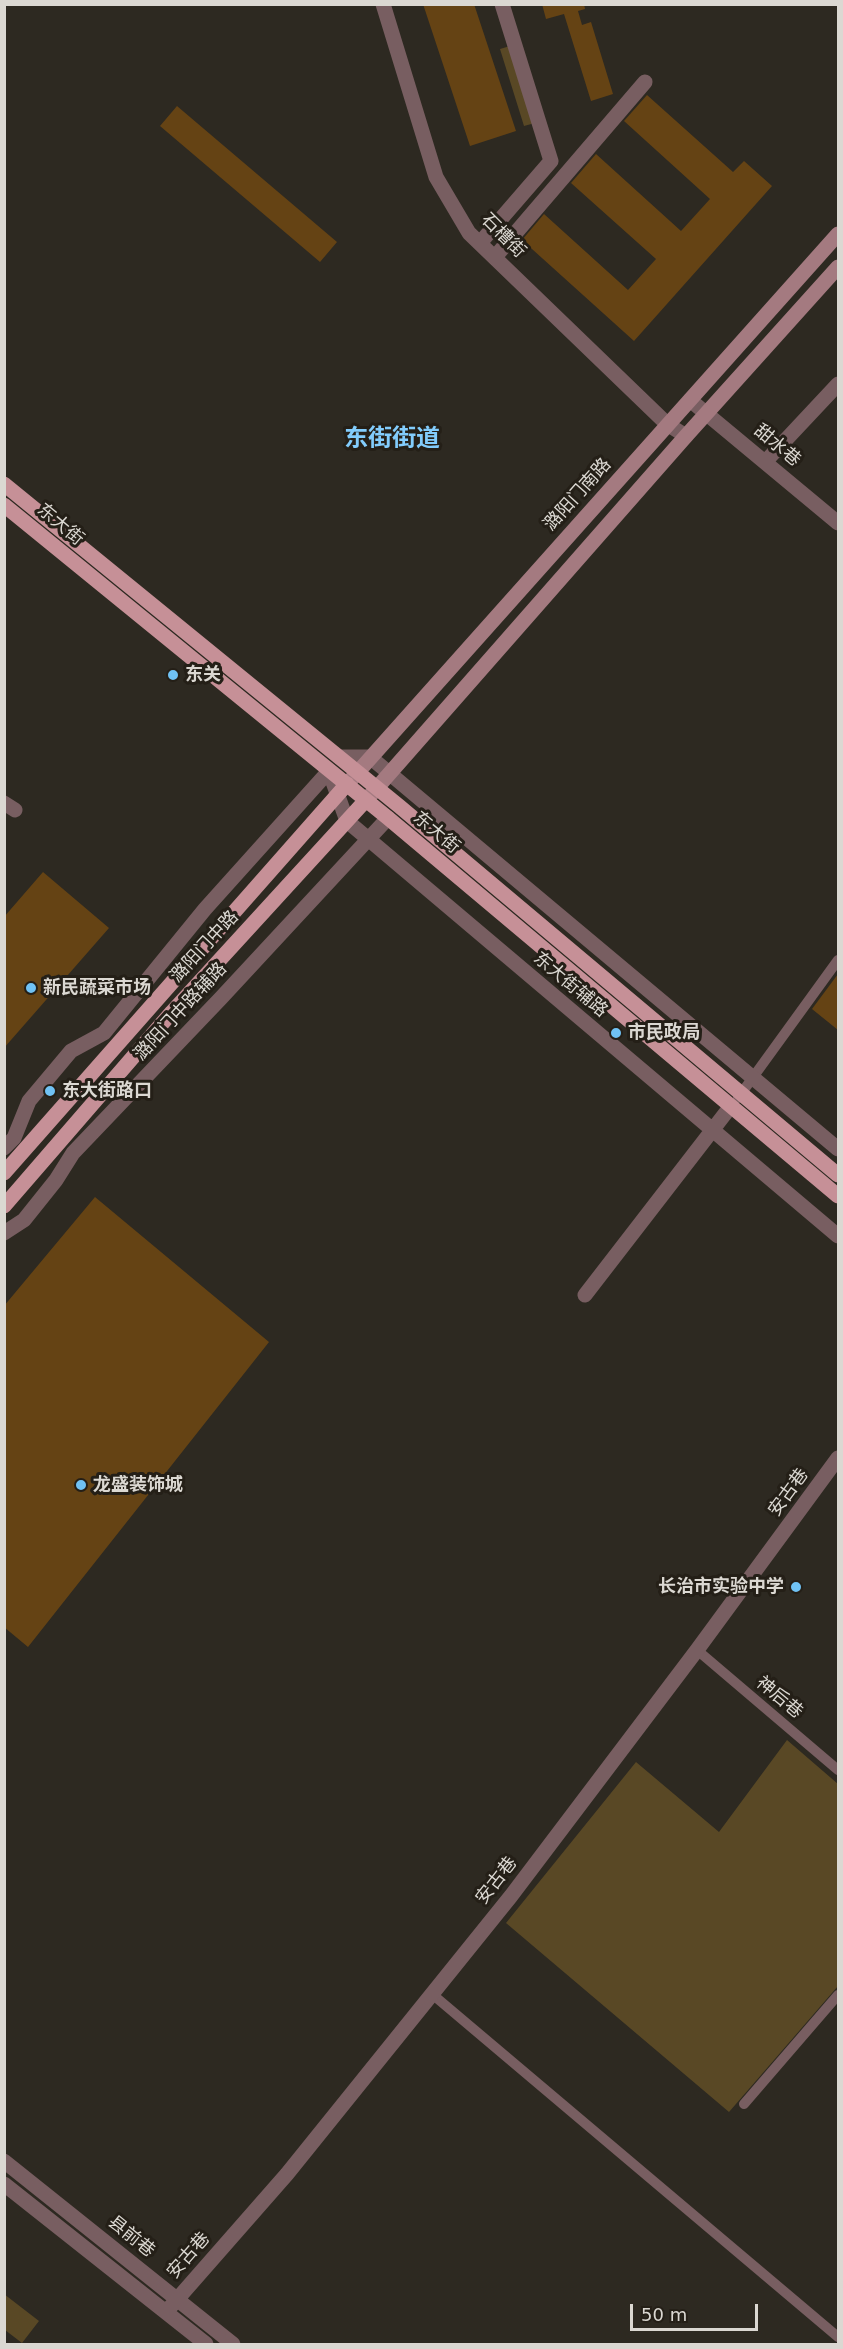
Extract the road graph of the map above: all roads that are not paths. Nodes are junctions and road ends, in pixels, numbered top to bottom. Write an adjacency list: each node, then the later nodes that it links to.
1 (383, 4): 5 (street, 石槽街)
2 (502, 4): 5 (street)
3 (645, 82): 6 (street)
4 (838, 234): 9 (main road, 潞阳门南路)
5 (480, 243): 6 (street, 石槽街)
6 (495, 257): 11 (street, 石槽街)
7 (838, 267): 10 (main road)
8 (838, 384): 13 (street)
9 (690, 400): 10 (street, 甜水巷); 11 (main road, 潞阳门南路)
10 (707, 413): 12 (main road); 13 (street, 甜水巷)
11 (667, 424): 12 (street, 石槽街); 18 (main road, 潞阳门南路)
12 (686, 436): 20 (main road)
13 (765, 462): 16 (street, 甜水巷)
14 (4, 484): 17 (main road, 东大街)
15 (4, 505): 19 (main road, 东大街)
16 (838, 523)
17 (339, 757): 18 (street); 21 (main road, 东大街)
18 (370, 758): 20 (street); 21 (main road, 潞阳门南路)
19 (328, 771): 21 (main road, 东大街); 32 (street)
20 (390, 774): 22 (main road); 28 (street)
21 (347, 784): 22 (main road, 东大街); 23 (main road, 东大街); 25 (street); 34 (main road, 潞阳门中路)
22 (377, 789): 23 (main road); 29 (main road, 东大街)
23 (366, 800): 24 (main road, 东大街); 25 (main road, 潞阳门中路)
24 (388, 818): 26 (street, 潞阳门中路辅路); 30 (main road, 东大街)
25 (347, 821): 26 (street, 东大街辅路); 37 (main road, 潞阳门中路)
26 (368, 839): 31 (street, 东大街辅路); 38 (street, 潞阳门中路辅路)
27 (838, 960): 28 (lane)
28 (753, 1078): 29 (lane); 33 (street)
29 (741, 1094): 30 (lane); 35 (main road, 东大街)
30 (731, 1106): 31 (street); 36 (main road, 东大街)
31 (712, 1130): 39 (street, 东大街辅路); 40 (street)
32 (4, 1148)
33 (838, 1149)
34 (4, 1173)
35 (838, 1175)
36 (838, 1196)
37 (4, 1206)
38 (4, 1233)
39 (838, 1236)
40 (585, 1294)
41 (838, 1458): 42 (street, 安古巷)
42 (697, 1650): 43 (lane, 神后巷); 44 (street, 安古巷)
43 (838, 1770)
44 (432, 1995): 49 (street, 安古巷); 51 (lane)
45 (838, 1995): 46 (lane)
46 (744, 2104)
47 (4, 2161): 49 (street, 县前巷)
48 (4, 2184): 50 (street, 县前巷)
49 (177, 2299): 50 (street, 安古巷); 53 (street, 县前巷)
50 (166, 2312): 52 (street, 县前巷)
51 (838, 2337)
52 (206, 2344)
53 (233, 2344)

